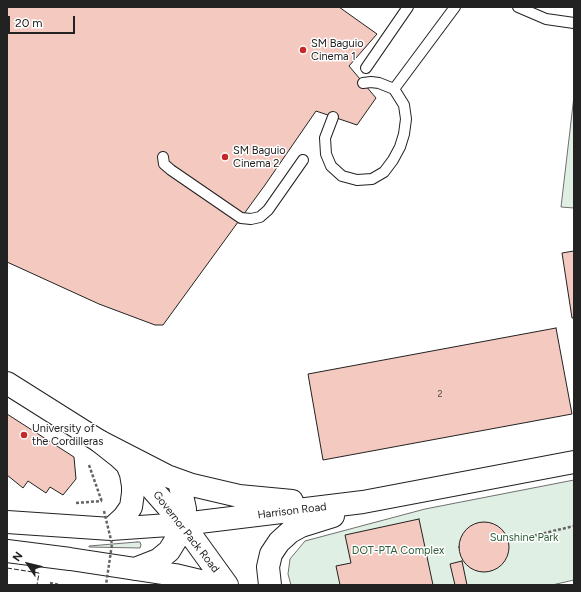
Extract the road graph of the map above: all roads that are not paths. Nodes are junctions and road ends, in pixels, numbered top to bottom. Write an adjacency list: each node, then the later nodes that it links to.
1 (408, 7): 5 (lane)
2 (455, 7): 7 (lane)
3 (518, 7): 4 (lane)
4 (574, 23)
5 (366, 68)
6 (363, 83): 7 (lane)
7 (394, 89): 8 (lane)
8 (333, 117)
9 (163, 158): 10 (lane)
10 (302, 160)
11 (7, 383): 12 (main road, Governor Pack Road)
12 (99, 441): 14 (main road, Governor Pack Road); 15 (main road)
13 (574, 462): 16 (main road, Harrison Road)
14 (127, 464): 18 (main road); 20 (main road, Governor Pack Road)
15 (179, 481): 17 (main road); 20 (main road)
16 (415, 493): 17 (main road, Harrison Road); 25 (main road)
17 (363, 502): 20 (main road, Harrison Road)
18 (108, 520): 19 (main road, Harrison Road); 20 (main road, Harrison Road)
19 (7, 522)
20 (183, 524): 22 (main road); 24 (main road, Governor Pack Road)
21 (7, 551): 22 (main road)
22 (135, 569): 23 (main road)
23 (212, 585)
24 (227, 585)
25 (270, 585)

